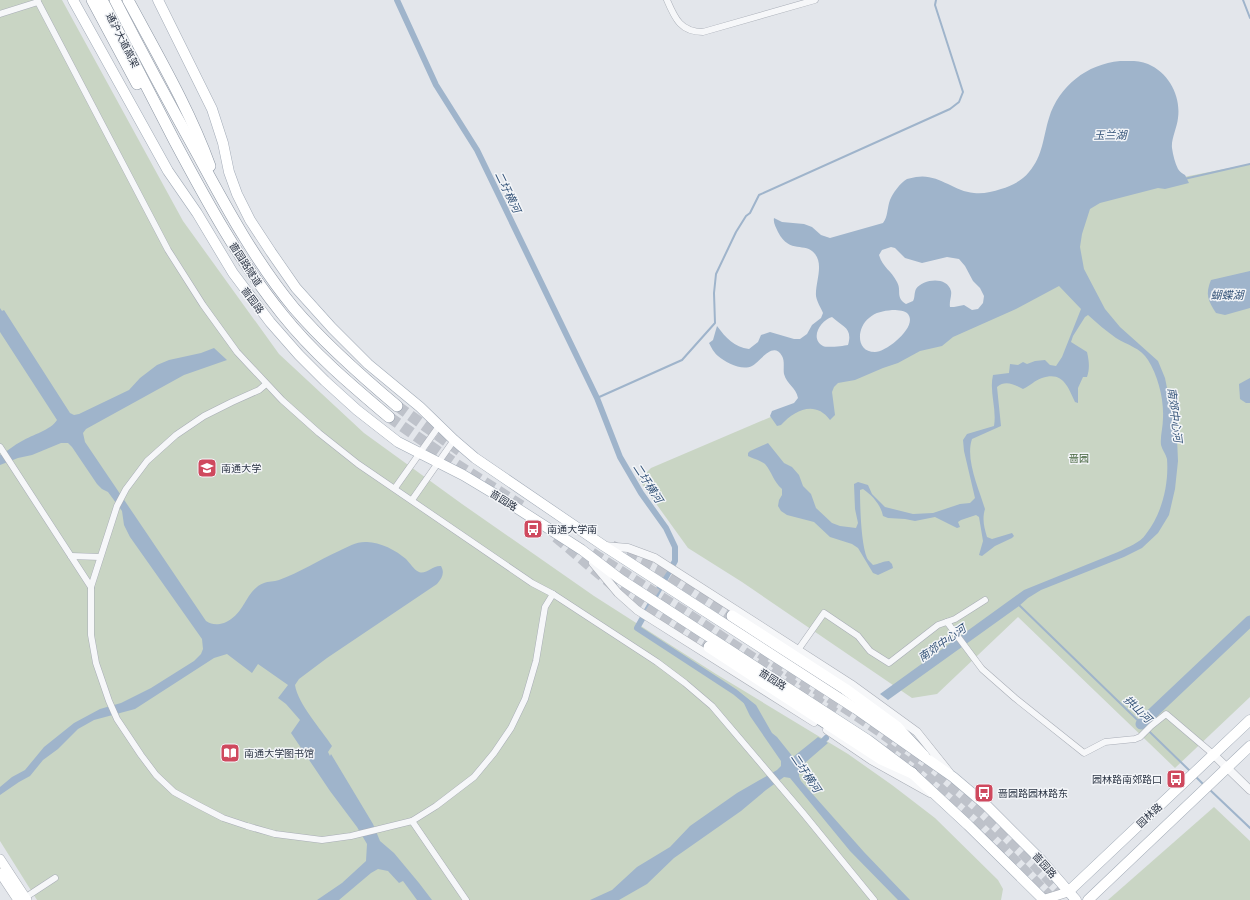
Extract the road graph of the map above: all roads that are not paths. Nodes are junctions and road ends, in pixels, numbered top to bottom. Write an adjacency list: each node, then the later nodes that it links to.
1 (73, 0): 21 (main road, 啬园路)
2 (92, 0): 14 (highway)
3 (102, 0): 12 (highway, 通沪大道高架)
4 (115, 0): 11 (highway, 通沪大道高架)
5 (128, 0): 13 (highway)
6 (158, 0): 18 (main road, 啬园路)
7 (668, 0): 8 (street)
8 (815, 0)
9 (38, 1): 10 (street); 15 (street)
10 (0, 14)
11 (154, 76): 13 (highway, 啬园路隧道)
12 (144, 80): 14 (highway, 啬园路隧道)
13 (222, 200): 16 (highway, 啬园路隧道)
14 (218, 220): 17 (highway, 啬园路隧道)
15 (266, 384): 23 (street); 28 (street)
16 (397, 406)
17 (389, 417)
18 (439, 426): 19 (main road, 啬园路); 21 (street)
19 (454, 440): 22 (street); 25 (main road, 啬园路)
20 (1, 448): 27 (street)
21 (420, 453): 22 (main road, 啬园路); 23 (street)
22 (438, 462): 24 (street); 26 (main road, 啬园路)
23 (395, 488): 24 (street)
24 (412, 500): 30 (street)
25 (604, 546): 35 (street); 39 (main road, 啬园路)
26 (582, 550): 41 (main road, 啬园路); 44 (street)
27 (71, 556): 28 (street); 29 (street)
28 (100, 557): 29 (street)
29 (91, 587): 45 (street)
30 (553, 594): 45 (street); 52 (street)
31 (985, 600): 33 (street)
32 (732, 616): 39 (highway)
33 (947, 622): 35 (street); 38 (street)
34 (709, 647): 41 (highway)
35 (798, 650): 42 (street)
36 (1250, 720): 38 (main road, 园林路)
37 (1250, 746): 40 (main road, 园林路)
38 (1214, 754): 40 (street); 49 (main road, 园林路)
39 (924, 756): 42 (main road, 啬园路)
40 (1227, 768): 43 (street); 55 (main road, 园林路)
41 (912, 772): 44 (main road, 啬园路)
42 (953, 777): 49 (main road, 啬园路)
43 (1250, 790)
44 (942, 800): 53 (main road, 啬园路)
45 (412, 821): 51 (street)
46 (0, 858): 50 (main road)
47 (0, 873): 50 (main road)
48 (55, 878): 50 (street)
49 (1068, 892): 53 (main road, 园林路); 54 (main road, 啬园路)
50 (23, 899)
51 (466, 900)
52 (874, 900)
53 (1043, 900)
54 (1076, 900)
55 (1088, 900)

